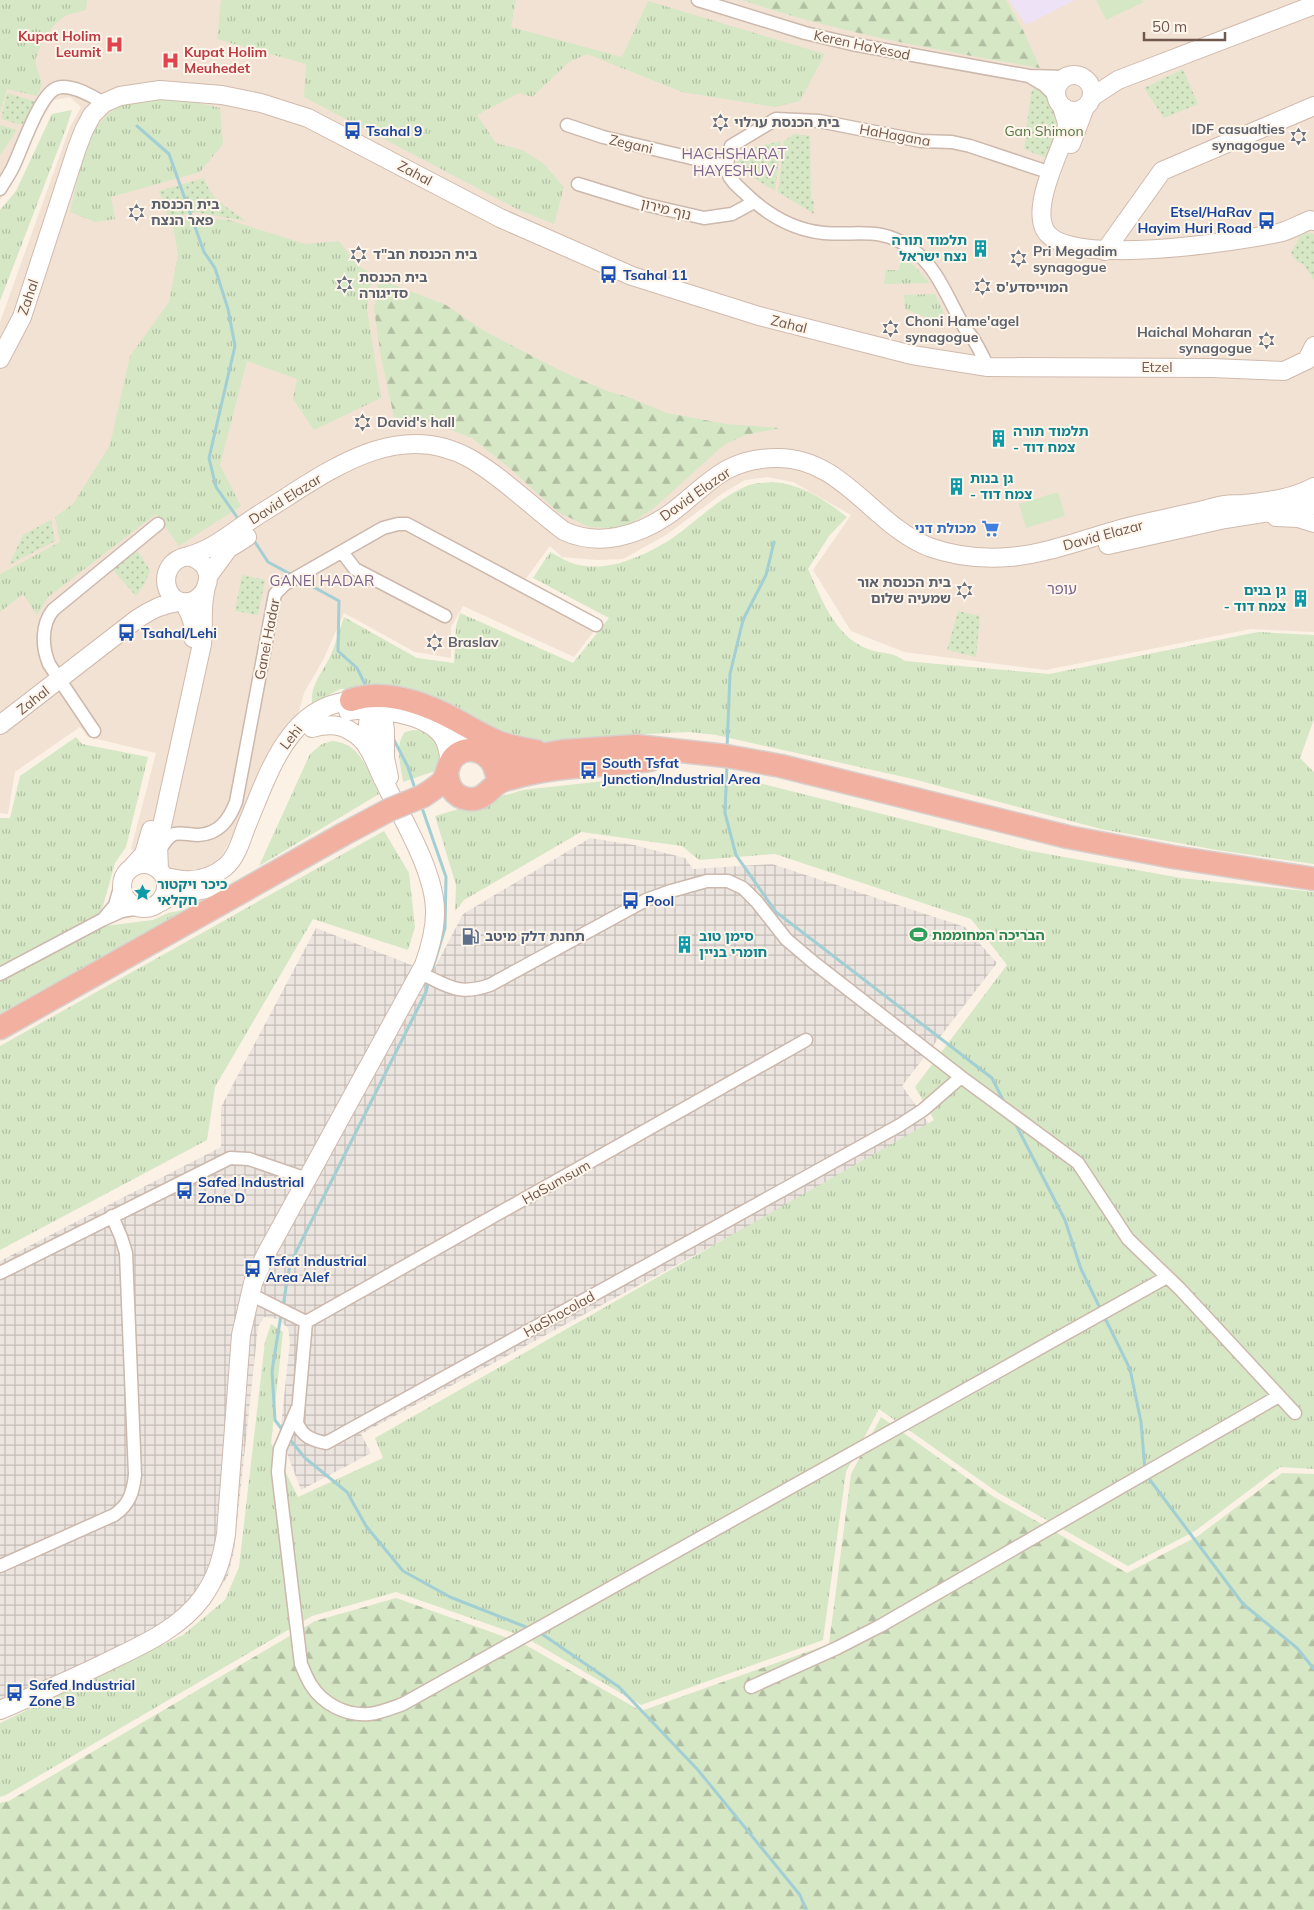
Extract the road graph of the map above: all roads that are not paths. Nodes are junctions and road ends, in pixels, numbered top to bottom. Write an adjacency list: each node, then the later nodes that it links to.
1 (698, 0): 4 (street, Keren HaYesod)
2 (1314, 5): 3 (street)
3 (1136, 73): 5 (street); 7 (street)
4 (1029, 76): 5 (street, Keren HaYesod); 6 (street, Keren HaYesod)
5 (1074, 77): 6 (street); 7 (street)
6 (1059, 102): 7 (street); 12 (street)
7 (1088, 102): 17 (street)
8 (104, 103): 14 (street); 20 (street, Zahal); 21 (street, Zahal)
9 (1314, 106): 18 (street)
10 (567, 125): 11 (street, Zegani)
11 (725, 166): 12 (street, HaHagana); 15 (street)
12 (1051, 173): 17 (street)
13 (578, 184): 15 (street, נוף מירון)
14 (0, 189)
15 (754, 202): 21 (street)
16 (1314, 221): 18 (street)
17 (1071, 246): 18 (street)
18 (1105, 251)
19 (1312, 356): 21 (street, Etzel)
20 (0, 359)
21 (988, 368)
22 (1314, 487): 28 (street, David Elazar)
23 (1314, 505): 24 (street, David Elazar)
24 (1225, 519): 25 (street); 30 (street, David Elazar)
25 (1314, 523)
26 (158, 524): 35 (street)
27 (342, 552): 32 (street); 34 (street, Ganei Hadar); 52 (street, Ganei Hadar)
28 (188, 556): 29 (street); 30 (street)
29 (166, 579): 31 (street); 33 (street, Zahal)
30 (207, 583): 31 (street); 51 (street)
31 (181, 603): 33 (street, Zahal); 53 (street)
32 (445, 616)
33 (138, 619): 35 (street, Zahal)
34 (596, 625)
35 (58, 680): 38 (street, Zahal); 40 (street)
36 (370, 705): 37 (street, Lehi); 39 (street, Lehi); 41 (street); 42 (street); 44 (highway); 45 (street, Lehi); 54 (street, Lehi)
37 (410, 717): 41 (street); 46 (street, Lehi)
38 (0, 726)
39 (312, 728): 42 (street); 57 (street, Lehi)
40 (94, 731)
41 (384, 737): 50 (street)
42 (368, 746): 50 (street)
43 (688, 752): 44 (highway); 47 (highway); 55 (highway)
44 (554, 753): 45 (highway)
45 (484, 755): 46 (highway); 47 (highway)
46 (448, 767): 48 (highway); 49 (highway)
47 (491, 789): 48 (highway)
48 (455, 793): 49 (highway)
49 (423, 796): 61 (highway, bridge)
50 (394, 799): 59 (street)
51 (167, 803): 52 (street); 54 (street)
52 (187, 833): 54 (street)
53 (133, 866): 54 (street, Lehi); 56 (street)
54 (160, 866): 57 (street)
55 (1314, 879)
56 (122, 881): 57 (street); 58 (street)
57 (147, 906): 58 (street)
58 (102, 920): 60 (street)
59 (420, 973): 63 (street); 64 (street)
60 (0, 974)
61 (0, 1028)
62 (806, 1040): 69 (street, HaSumsum)
63 (961, 1077): 67 (street); 71 (street, HaShocolad)
64 (306, 1179): 65 (street); 68 (street)
65 (112, 1216): 66 (street); 73 (street)
66 (0, 1273)
67 (1167, 1277): 70 (street); 71 (street)
68 (250, 1294): 69 (street); 75 (street)
69 (306, 1322): 71 (street, HaShocolad)
70 (1279, 1396): 72 (street); 74 (street)
71 (297, 1409)
72 (1295, 1413)
73 (0, 1566)
74 (751, 1687)
75 (0, 1710)

